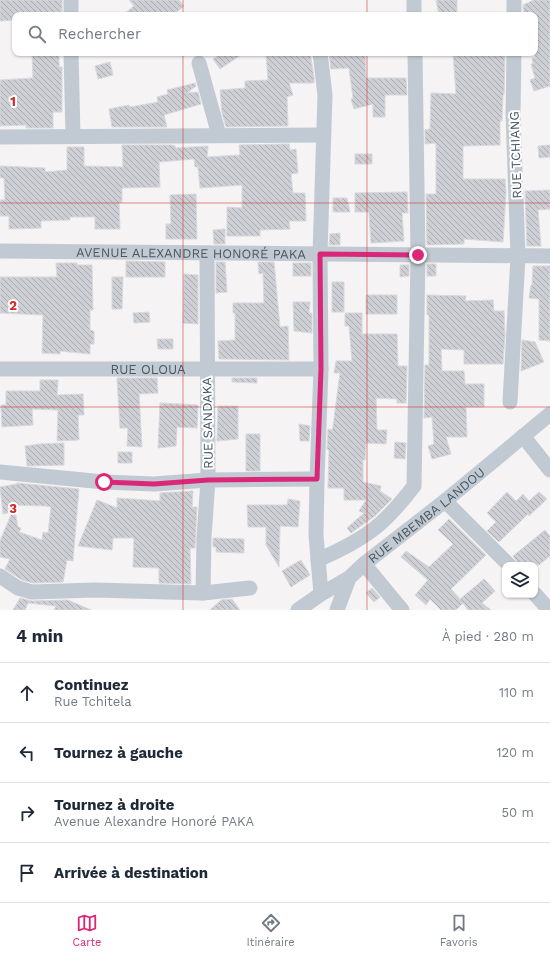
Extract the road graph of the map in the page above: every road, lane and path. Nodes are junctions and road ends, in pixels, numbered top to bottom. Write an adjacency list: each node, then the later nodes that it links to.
1 (414, 0): 3 (street)
2 (514, 0): 4 (street)
3 (414, 12)
4 (514, 12)
5 (71, 56): 12 (street)
6 (320, 56): 11 (street)
7 (415, 56): 17 (street)
8 (514, 56): 18 (street, RUE TCHIANG)
9 (199, 63): 10 (street)
10 (219, 135): 11 (street); 12 (street)
11 (323, 135): 16 (street)
12 (73, 136): 13 (street)
13 (0, 137)
14 (0, 251): 15 (street, AVENUE ALEXANDRE HONORÉ PAKA)
15 (207, 253): 16 (street, AVENUE ALEXANDRE HONORÉ PAKA); 21 (street, RUE SANDAKA)
16 (320, 254): 17 (street, AVENUE ALEXANDRE HONORÉ PAKA); 22 (street)
17 (418, 255): 18 (street, AVENUE ALEXANDRE HONORÉ PAKA); 31 (street)
18 (518, 256): 19 (street, AVENUE ALEXANDRE HONORÉ PAKA); 23 (street, RUE TCHIANG)
19 (550, 256)
20 (0, 369): 21 (street, RUE OLOUA)
21 (206, 369): 22 (street, RUE OLOUA); 29 (street, RUE SANDAKA)
22 (321, 369): 28 (street)
23 (510, 402)
24 (550, 414): 25 (street, RUE MBEMBA LANDOU)
25 (523, 436): 26 (street); 30 (street, RUE MBEMBA LANDOU)
26 (550, 470)
27 (0, 472): 29 (street)
28 (317, 479): 29 (street); 31 (street)
29 (208, 480): 37 (street, RUE SANDAKA)
30 (445, 502): 32 (street); 33 (street, RUE MBEMBA LANDOU)
31 (318, 560): 38 (street)
32 (506, 562)
33 (364, 564): 35 (street, RUE MBEMBA LANDOU); 42 (street)
34 (0, 576): 37 (street)
35 (349, 578): 38 (street, RUE MBEMBA LANDOU); 41 (street)
36 (250, 588): 37 (street)
37 (203, 593)
38 (321, 594): 40 (street, RUE MBEMBA LANDOU)
39 (538, 597): 43 (street)
40 (298, 610)
41 (336, 610)
42 (402, 610)
43 (549, 610)

